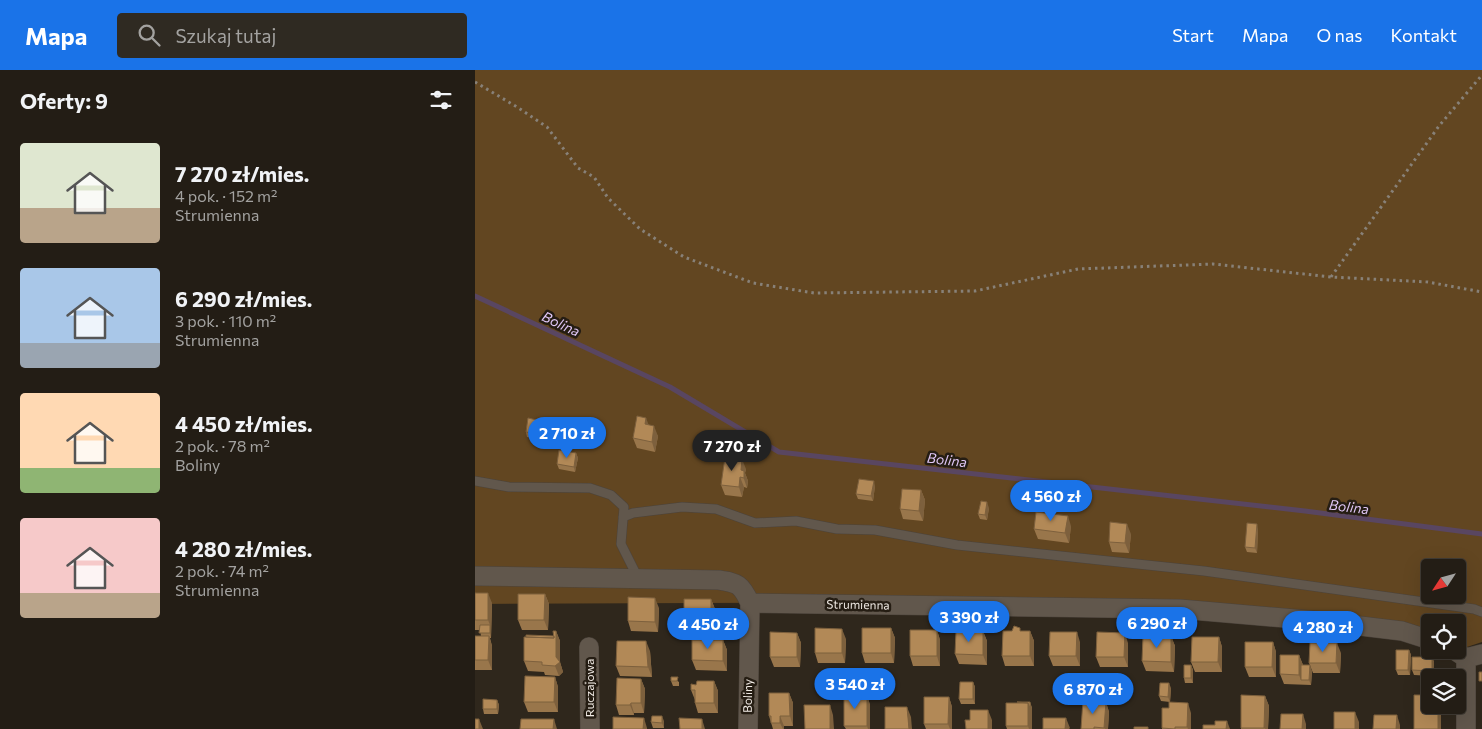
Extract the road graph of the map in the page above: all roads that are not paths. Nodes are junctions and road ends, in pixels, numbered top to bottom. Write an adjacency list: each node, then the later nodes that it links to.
1 (475, 481): 2 (lane)
2 (623, 517): 4 (lane); 6 (lane)
3 (475, 576): 4 (street)
4 (638, 578): 5 (street)
5 (750, 604): 7 (street, Strumienna); 11 (street, Boliny)
6 (1482, 612)
7 (1421, 637)
8 (589, 647): 10 (street, Ruczajowa)
9 (1467, 654): 12 (street)
10 (590, 729)
11 (748, 729)
12 (1466, 729)

